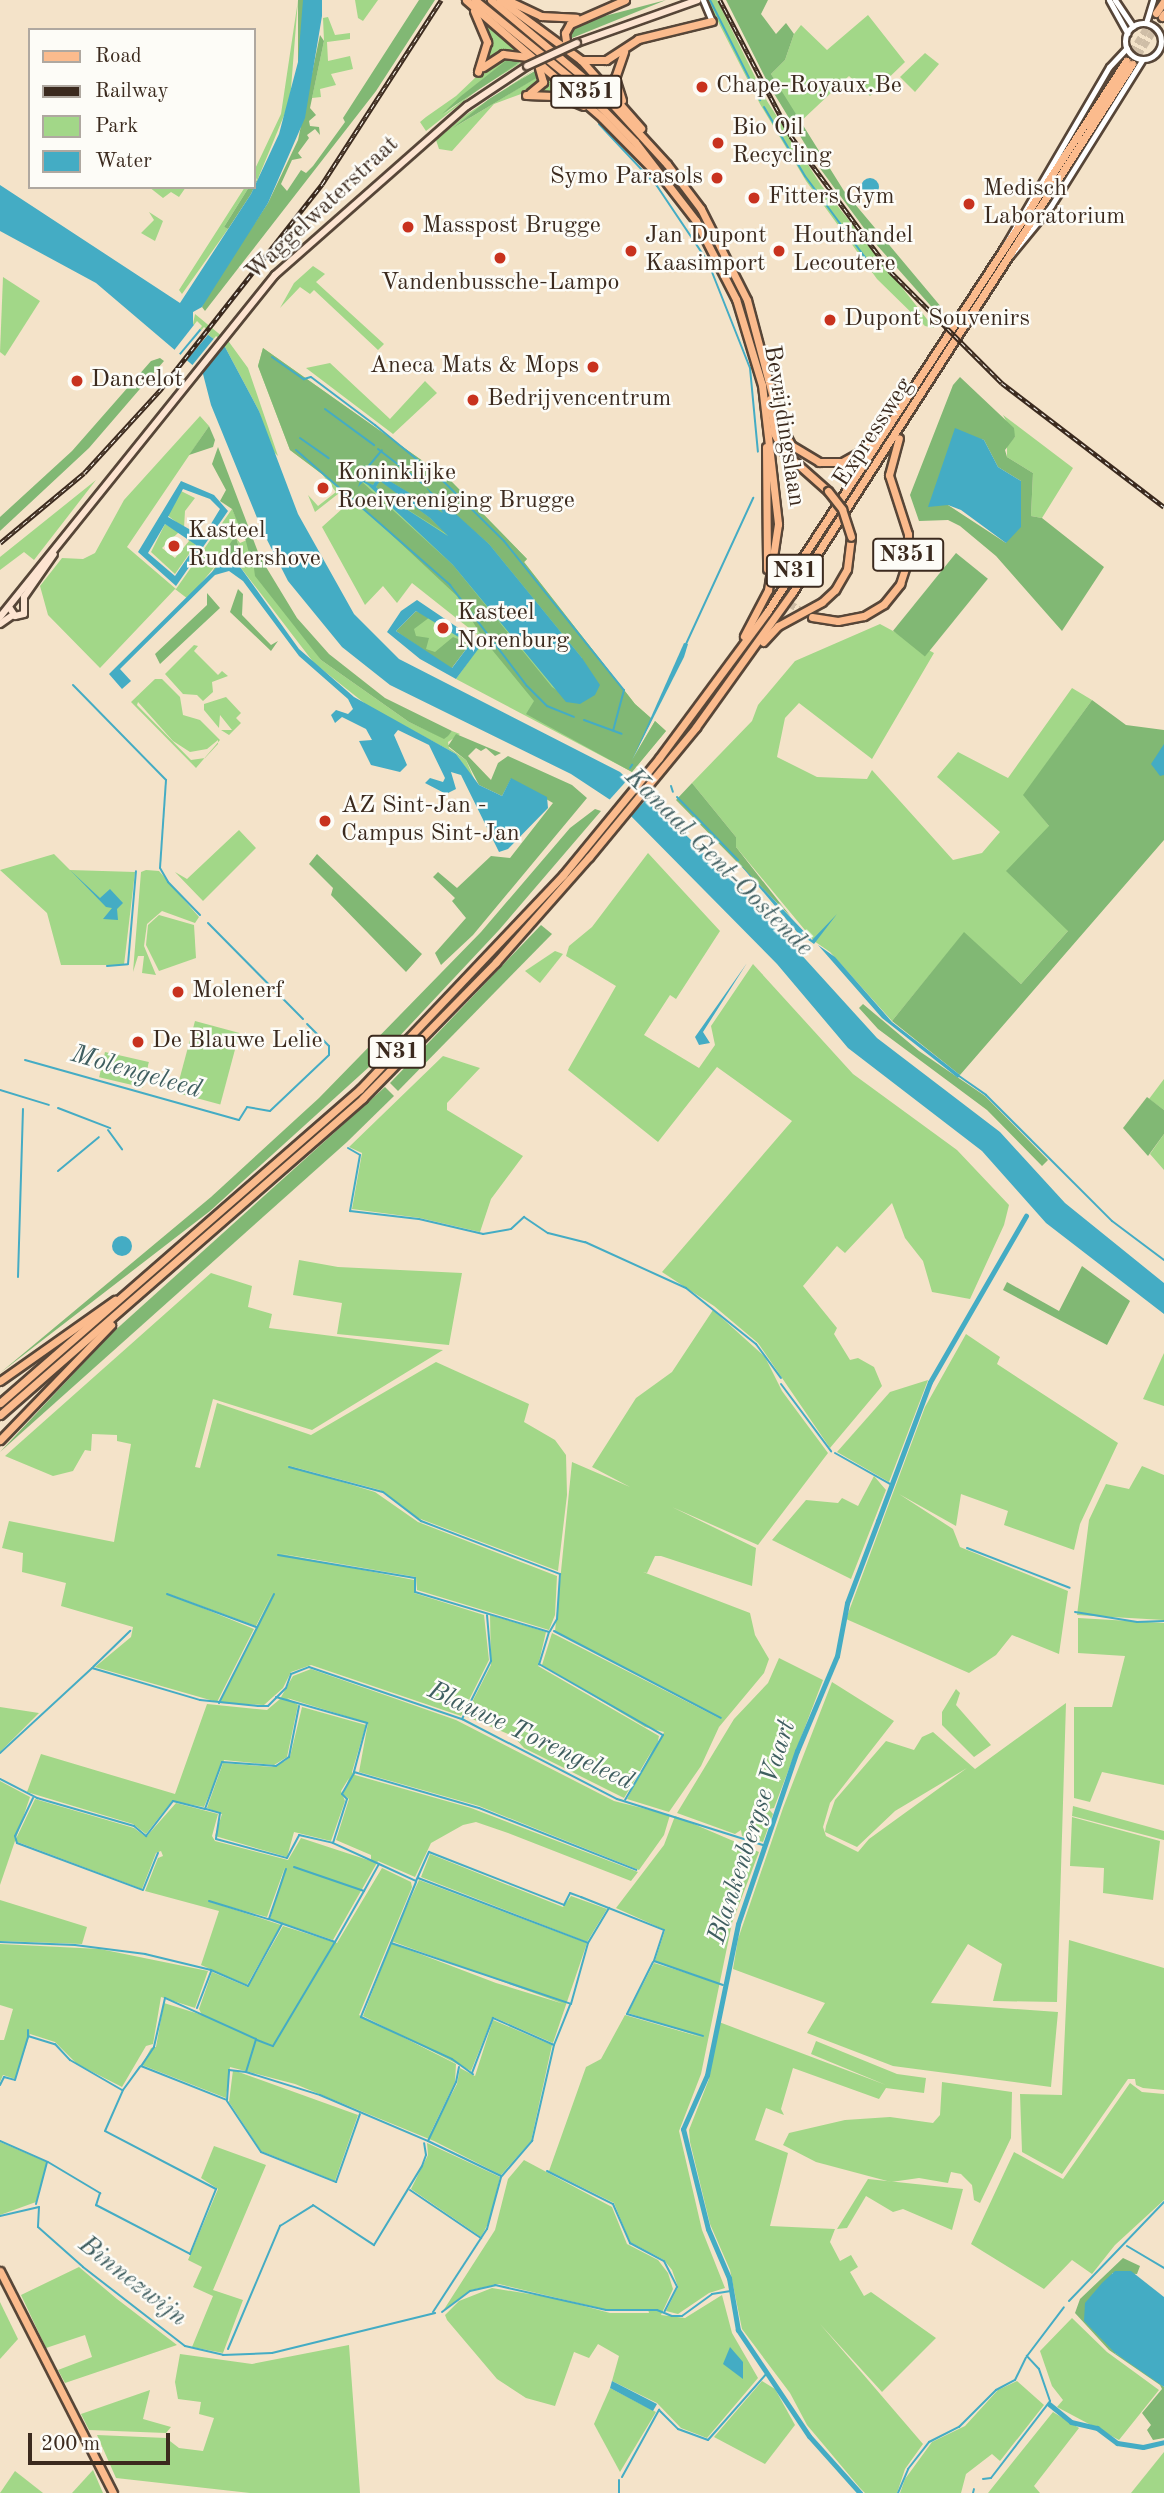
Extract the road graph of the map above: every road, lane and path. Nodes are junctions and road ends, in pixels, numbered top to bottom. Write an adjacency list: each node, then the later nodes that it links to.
1 (466, 0): 24 (main road); 24 (main road)
2 (475, 0): 29 (main road, Bevrijdingslaan / N351)
3 (491, 0): 28 (main road, Bevrijdingslaan / N351)
4 (500, 0): 20 (main road)
5 (506, 0): 13 (main road)
6 (625, 0): 13 (main road)
7 (699, 0): 14 (street); 36 (main road, Waggelwaterstraat, bridge)
8 (1109, 0): 18 (street)
9 (1115, 0): 16 (street)
10 (1153, 0): 15 (street)
11 (1164, 1): 12 (main road)
12 (1161, 15)
13 (583, 18): 20 (main road)
14 (712, 21): 19 (main road)
15 (1146, 23): 16 (street); 17 (street)
16 (1133, 27): 18 (street)
17 (1162, 32): 22 (street)
18 (1127, 33): 21 (street)
19 (628, 46): 23 (main road); 26 (main road)
20 (568, 48): 23 (main road)
21 (1127, 48): 22 (street); 30 (street, Expressweg / N31)
22 (1143, 59): 30 (street, Expressweg / N31)
23 (581, 60): 26 (main road)
24 (535, 61): 27 (main road); 27 (main road)
25 (1129, 63): 30 (main road, Expressweg / N31)
26 (629, 113): 28 (main road)
27 (610, 126): 29 (main road)
28 (652, 146): 31 (main road, Bevrijdingslaan / N351)
29 (682, 199): 32 (main road, Bevrijdingslaan / N351)
30 (1006, 254): 33 (main road, Expressweg / N31); 34 (main road, Expressweg / N31)
31 (769, 383): 34 (main road, N351); 42 (main road, N351, bridge)
32 (764, 408): 35 (main road, N351); 43 (main road, Bevrijdingslaan / N351)
33 (907, 417): 40 (main road, N351); 42 (main road, Expressweg / N31)
34 (895, 418): 43 (main road, Expressweg / N31)
35 (767, 569)
36 (20, 600): 37 (main road, Waggelwaterstraat); 38 (main road, Waggelwaterstraat)
37 (9, 607): 38 (main road); 39 (main road, Waggelwaterstraat)
38 (13, 615): 41 (main road, Waggelwaterstraat)
39 (0, 617)
40 (812, 617)
41 (0, 624)
42 (747, 657): 44 (main road, Expressweg / N31)
43 (733, 660): 44 (main road, Expressweg / N31)
44 (608, 828): 45 (main road, N31); 46 (main road, N31)
45 (128, 1293): 47 (main road); 48 (main road, N31)
46 (116, 1315): 49 (main road, N31); 50 (main road)
47 (0, 1381)
48 (0, 1403)
49 (0, 1415)
50 (0, 1440)
51 (0, 2271): 52 (main road)
52 (113, 2493)

